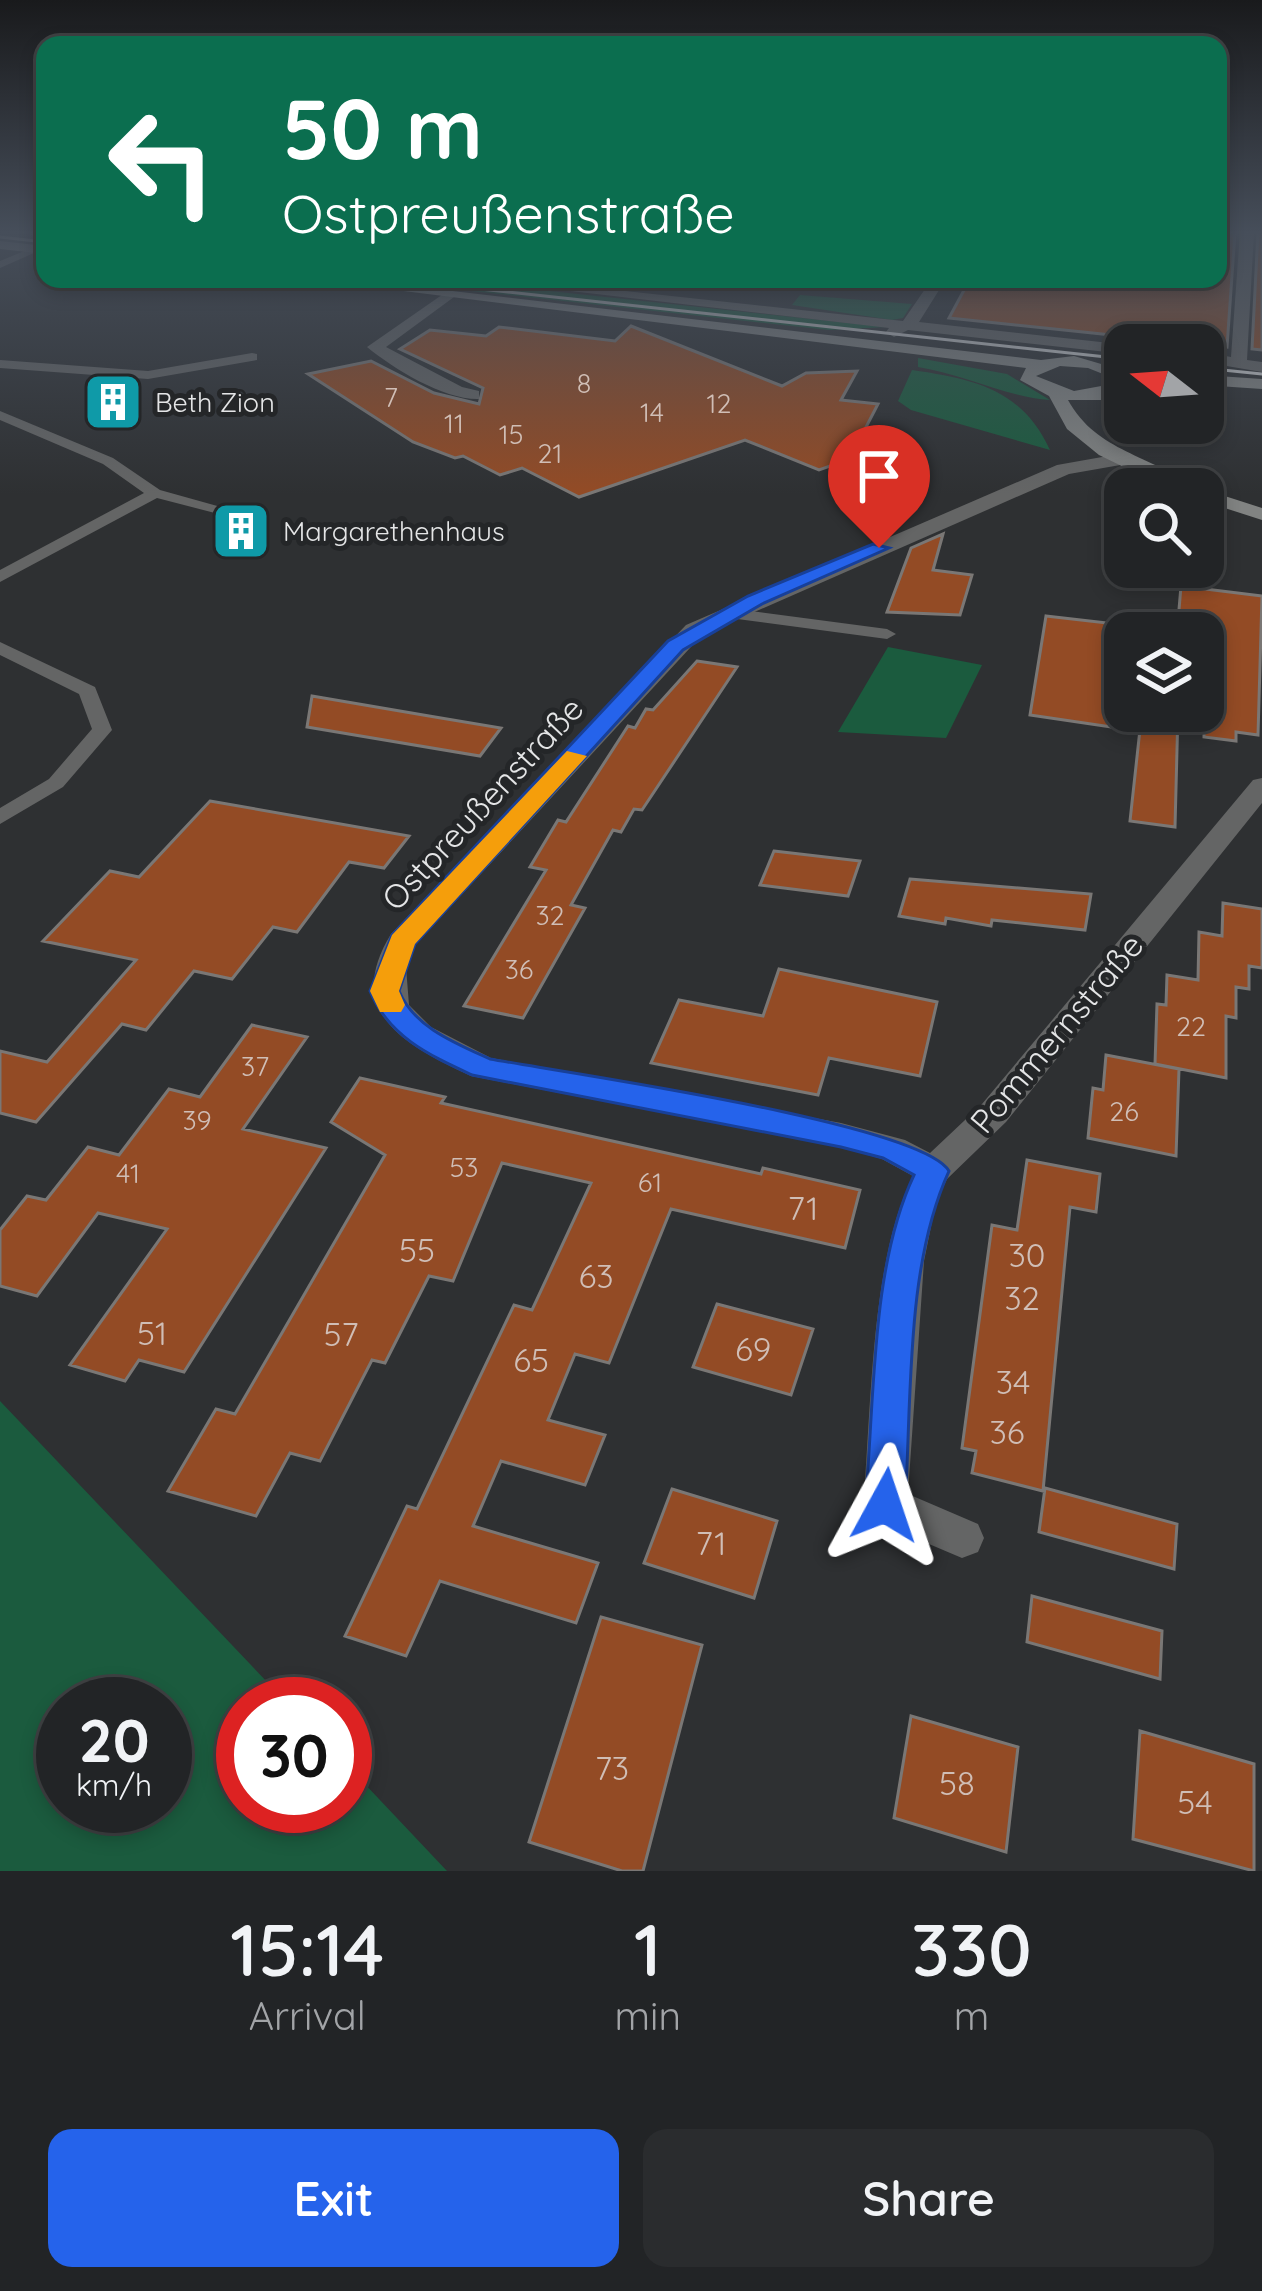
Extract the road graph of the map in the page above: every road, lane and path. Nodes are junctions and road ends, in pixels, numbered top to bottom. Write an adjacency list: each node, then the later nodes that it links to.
1 (414, 319): 21 (street)
2 (669, 319): 7 (street)
3 (850, 319): 6 (street)
4 (912, 319): 6 (street)
5 (1243, 319): 11 (street)
6 (908, 326): 7 (street); 8 (street)
7 (866, 342): 13 (street); 16 (street)
8 (1104, 347)
9 (252, 356): 12 (lane)
10 (1224, 359): 11 (street)
11 (1240, 361): 14 (street)
12 (0, 364)
13 (1042, 364): 15 (street); 16 (street)
14 (1262, 367)
15 (1104, 373)
16 (1026, 376): 20 (street)
17 (1224, 381): 18 (street)
18 (1262, 384)
19 (1104, 389): 22 (street)
20 (1055, 392): 22 (street); 24 (street)
21 (472, 394)
22 (1096, 395): 24 (street)
23 (0, 415): 27 (lane)
24 (1088, 436): 25 (street)
25 (1118, 460): 26 (street); 32 (street, Ostpreußenstraße)
26 (1136, 468)
27 (155, 493): 29 (lane); 31 (lane)
28 (1224, 502): 30 (street)
29 (238, 514)
30 (1262, 514)
31 (0, 577)
32 (728, 614): 33 (lane); 37 (street, Ostpreußenstraße)
33 (887, 634)
34 (0, 648): 36 (lane)
35 (1262, 786): 37 (street, Pommernstraße)
36 (0, 817)
37 (932, 1171): 38 (street, Pommernstraße)
38 (962, 1538)

